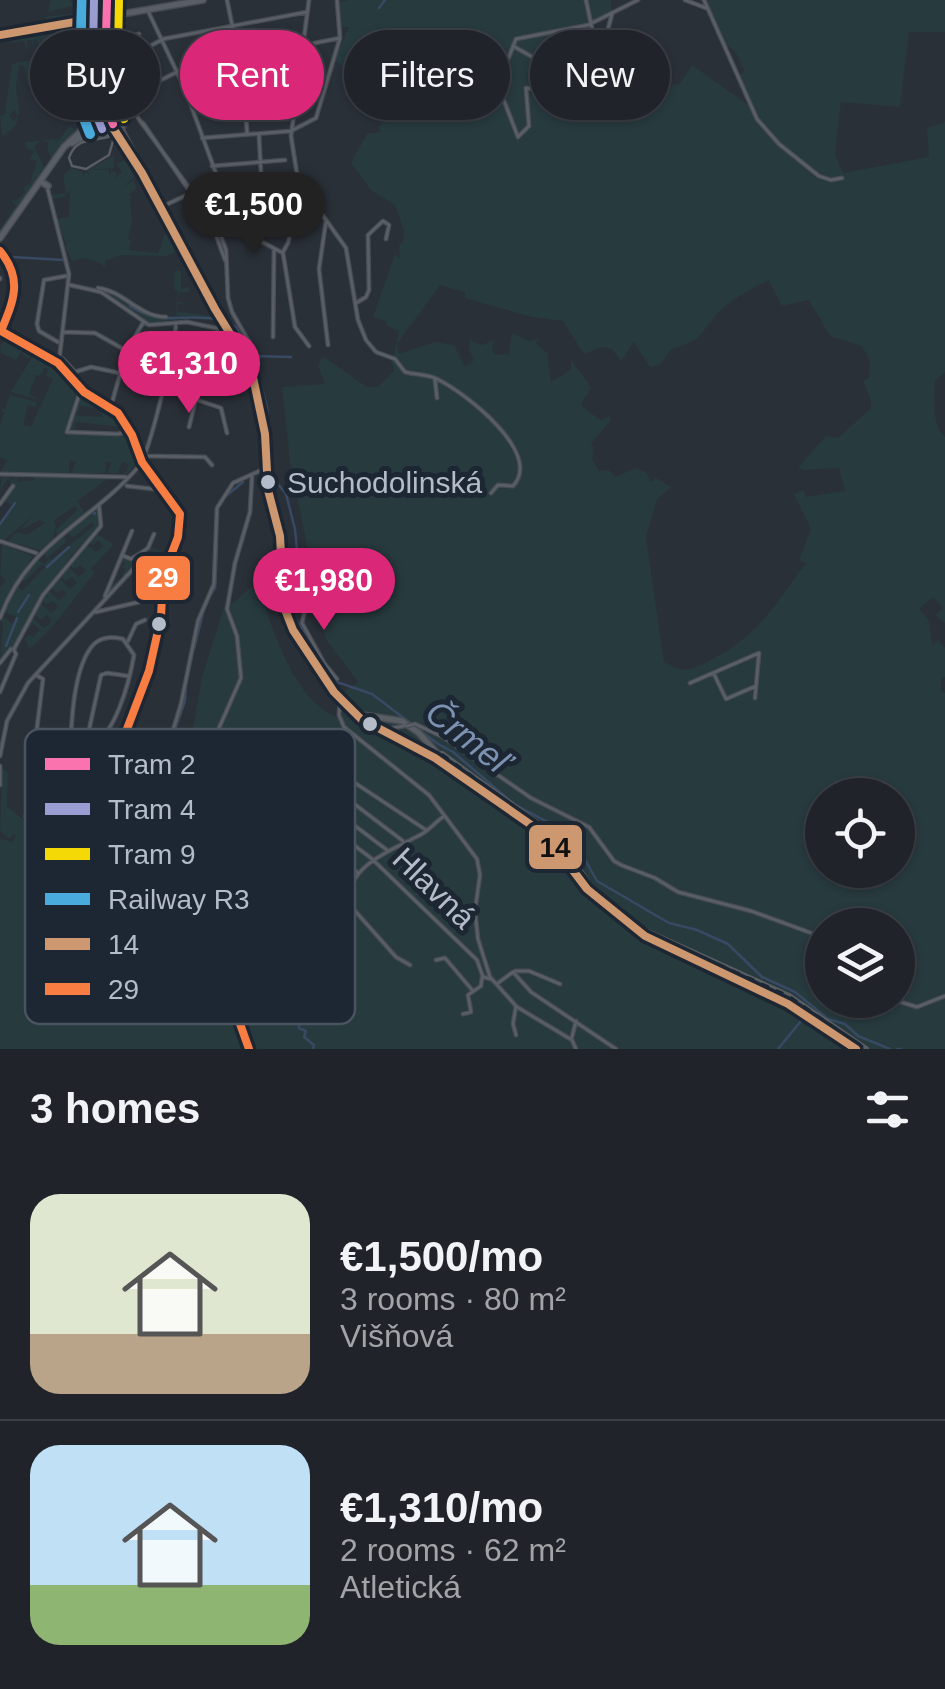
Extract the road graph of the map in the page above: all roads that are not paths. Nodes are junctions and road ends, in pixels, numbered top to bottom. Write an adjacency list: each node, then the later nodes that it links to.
1 (91, 0): 11 (street)
2 (203, 0): 13 (main road)
3 (227, 0): 20 (street)
4 (309, 0): 14 (street)
5 (336, 0): 28 (street)
6 (586, 0): 19 (street)
7 (638, 0): 15 (street)
8 (685, 0): 12 (street)
9 (704, 0): 12 (street)
10 (108, 1): 16 (main road); 17 (main road); 18 (main road)
11 (78, 2)
12 (707, 7): 55 (street)
13 (148, 10): 16 (main road); 29 (street)
14 (307, 12): 20 (street); 24 (street)
15 (612, 12): 19 (street); 26 (street)
16 (126, 13): 17 (main road)
17 (108, 17): 18 (main road); 21 (main road); 22 (main road)
18 (92, 19): 21 (main road); 27 (main road)
19 (591, 24): 25 (street); 31 (street)
20 (231, 25): 23 (street); 29 (street)
21 (104, 30)
22 (108, 30)
23 (232, 30)
24 (304, 30)
25 (593, 30)
26 (608, 30)
27 (0, 35)
28 (340, 38): 30 (street); 44 (street)
29 (161, 40): 33 (street)
30 (324, 41)
31 (513, 46): 31 (street)
32 (180, 71): 33 (street)
33 (177, 72): 34 (street); 35 (street)
34 (160, 80)
35 (180, 80)
36 (111, 120): 43 (main road)
37 (124, 120): 43 (street)
38 (140, 120): 59 (street)
39 (196, 120): 48 (street)
40 (246, 120): 46 (street)
41 (292, 120): 44 (street)
42 (92, 121): 45 (street); 49 (main road)
43 (115, 130): 45 (main road); 60 (main road)
44 (291, 131): 47 (street); 58 (street)
45 (94, 134): 49 (main road)
46 (247, 134): 47 (street); 48 (street)
47 (259, 134): 51 (street)
48 (202, 138): 52 (street)
49 (62, 151): 53 (main road)
50 (285, 160): 51 (street)
51 (262, 162): 52 (street); 66 (street)
52 (211, 166): 54 (street)
53 (49, 168): 56 (main road); 57 (street)
54 (214, 174): 59 (street); 65 (street)
55 (842, 178)
56 (40, 181): 57 (main road); 67 (main road)
57 (48, 186): 72 (street)
58 (300, 190): 62 (street); 71 (street)
59 (190, 193): 60 (street); 64 (street)
60 (161, 207): 79 (main road)
61 (390, 213): 63 (street)
62 (327, 220): 75 (street); 85 (street)
63 (386, 221): 68 (street); 75 (street)
64 (216, 227): 65 (street); 87 (street)
65 (226, 228): 66 (street)
66 (252, 237): 70 (street)
67 (0, 238)
68 (386, 240)
69 (0, 251): 81 (main road)
70 (274, 251): 71 (street); 82 (street)
71 (282, 252): 84 (street)
72 (70, 276): 73 (street); 83 (street)
73 (68, 285): 77 (street); 80 (street)
74 (98, 288): 76 (street)
75 (355, 304): 94 (street)
76 (166, 317)
77 (144, 323): 78 (street); 86 (street)
78 (176, 324): 79 (street); 93 (street)
79 (227, 329): 91 (main road)
80 (61, 332): 83 (street); 86 (street)
81 (6, 333): 88 (main road)
82 (273, 338)
83 (59, 342): 88 (street)
84 (308, 346)
85 (328, 346)
86 (127, 350): 90 (street)
87 (256, 354)
88 (60, 361): 92 (street); 96 (main road)
89 (207, 366): 91 (street)
90 (123, 367): 92 (street); 93 (street)
91 (251, 368): 105 (main road)
92 (120, 376): 95 (street); 99 (street)
93 (164, 377): 95 (street)
94 (435, 378): 97 (street); 112 (street)
95 (162, 388): 98 (street); 103 (street)
96 (81, 389): 99 (main road); 101 (street)
97 (437, 398)
98 (196, 401): 100 (street); 102 (street)
99 (110, 408): 101 (main road)
100 (189, 428)
101 (129, 430): 103 (main road)
102 (228, 433)
103 (142, 457): 104 (street); 108 (street); 111 (main road)
104 (212, 466)
105 (266, 468): 107 (street); 134 (main road)
106 (0, 474): 108 (street)
107 (252, 477): 159 (street); 160 (street)
108 (127, 478): 114 (street)
109 (12, 486): 113 (street)
110 (127, 486): 111 (street)
111 (164, 490): 158 (main road)
112 (491, 492)
113 (0, 504)
114 (98, 504): 118 (street); 136 (street)
115 (132, 531): 120 (street)
116 (154, 534): 119 (street)
117 (0, 541): 118 (street)
118 (37, 554): 132 (street)
119 (139, 554): 121 (street); 122 (street)
120 (123, 555): 122 (street); 124 (street)
121 (148, 558): 123 (street); 125 (street)
122 (131, 559): 124 (street)
123 (155, 561)
124 (119, 567): 129 (street)
125 (141, 571): 126 (street); 128 (street); 129 (street)
126 (152, 577)
127 (310, 588): 134 (street)
128 (144, 591)
129 (104, 597): 131 (street)
130 (139, 602): 131 (street)
131 (94, 612): 139 (street)
132 (0, 618)
133 (145, 620): 135 (street)
134 (303, 637): 137 (main road)
135 (128, 642): 142 (street); 155 (street)
136 (14, 649): 138 (street); 147 (street)
137 (319, 662): 144 (street); 149 (main road)
138 (0, 663)
139 (45, 664): 140 (street); 143 (street)
140 (36, 673): 143 (street); 164 (street)
141 (713, 673): 145 (street); 146 (street); 146 (street)
142 (129, 676): 156 (street); 157 (street)
143 (43, 679): 154 (street)
144 (337, 679)
145 (690, 684)
146 (756, 686): 148 (street)
147 (0, 692)
148 (756, 698)
149 (340, 700): 150 (main road); 161 (street)
150 (352, 712): 151 (main road); 153 (main road)
151 (378, 716): 153 (main road); 165 (main road)
152 (404, 726): 153 (street); 163 (street); 181 (street, bridge)
153 (378, 728): 163 (main road)
154 (37, 729)
155 (71, 729)
156 (90, 729)
157 (109, 729)
158 (127, 729)
159 (173, 729)
160 (220, 729)
161 (348, 729)
162 (355, 735): 170 (street)
163 (399, 738): 165 (main road)
164 (0, 756)
165 (437, 757): 201 (main road)
166 (0, 766): 168 (street)
167 (355, 783): 172 (street)
168 (0, 785)
169 (355, 805): 173 (street)
170 (444, 816): 172 (street); 186 (street)
171 (355, 826): 175 (street)
172 (427, 830): 173 (street)
173 (404, 842): 175 (street)
174 (355, 847): 176 (street, Hlavná)
175 (388, 851): 176 (street)
176 (373, 860): 178 (street); 185 (street, Hlavná)
177 (355, 870): 178 (street)
178 (359, 873): 179 (street)
179 (355, 879)
180 (355, 911): 183 (street)
181 (805, 931)
182 (436, 960): 189 (street)
183 (410, 965)
184 (514, 972): 187 (street); 188 (street); 194 (street)
185 (483, 977): 186 (street, Hlavná); 189 (street)
186 (491, 979): 187 (street)
187 (497, 984): 191 (street)
188 (560, 984)
189 (473, 991): 193 (street)
190 (945, 996): 192 (street)
191 (516, 1006): 196 (street); 197 (street)
192 (915, 1008)
193 (463, 1014)
194 (576, 1019): 197 (street); 200 (street)
195 (240, 1024): 198 (main road)
196 (516, 1034)
197 (572, 1040): 199 (street)
198 (249, 1049)
199 (576, 1049)
200 (616, 1049)
201 (856, 1049)

